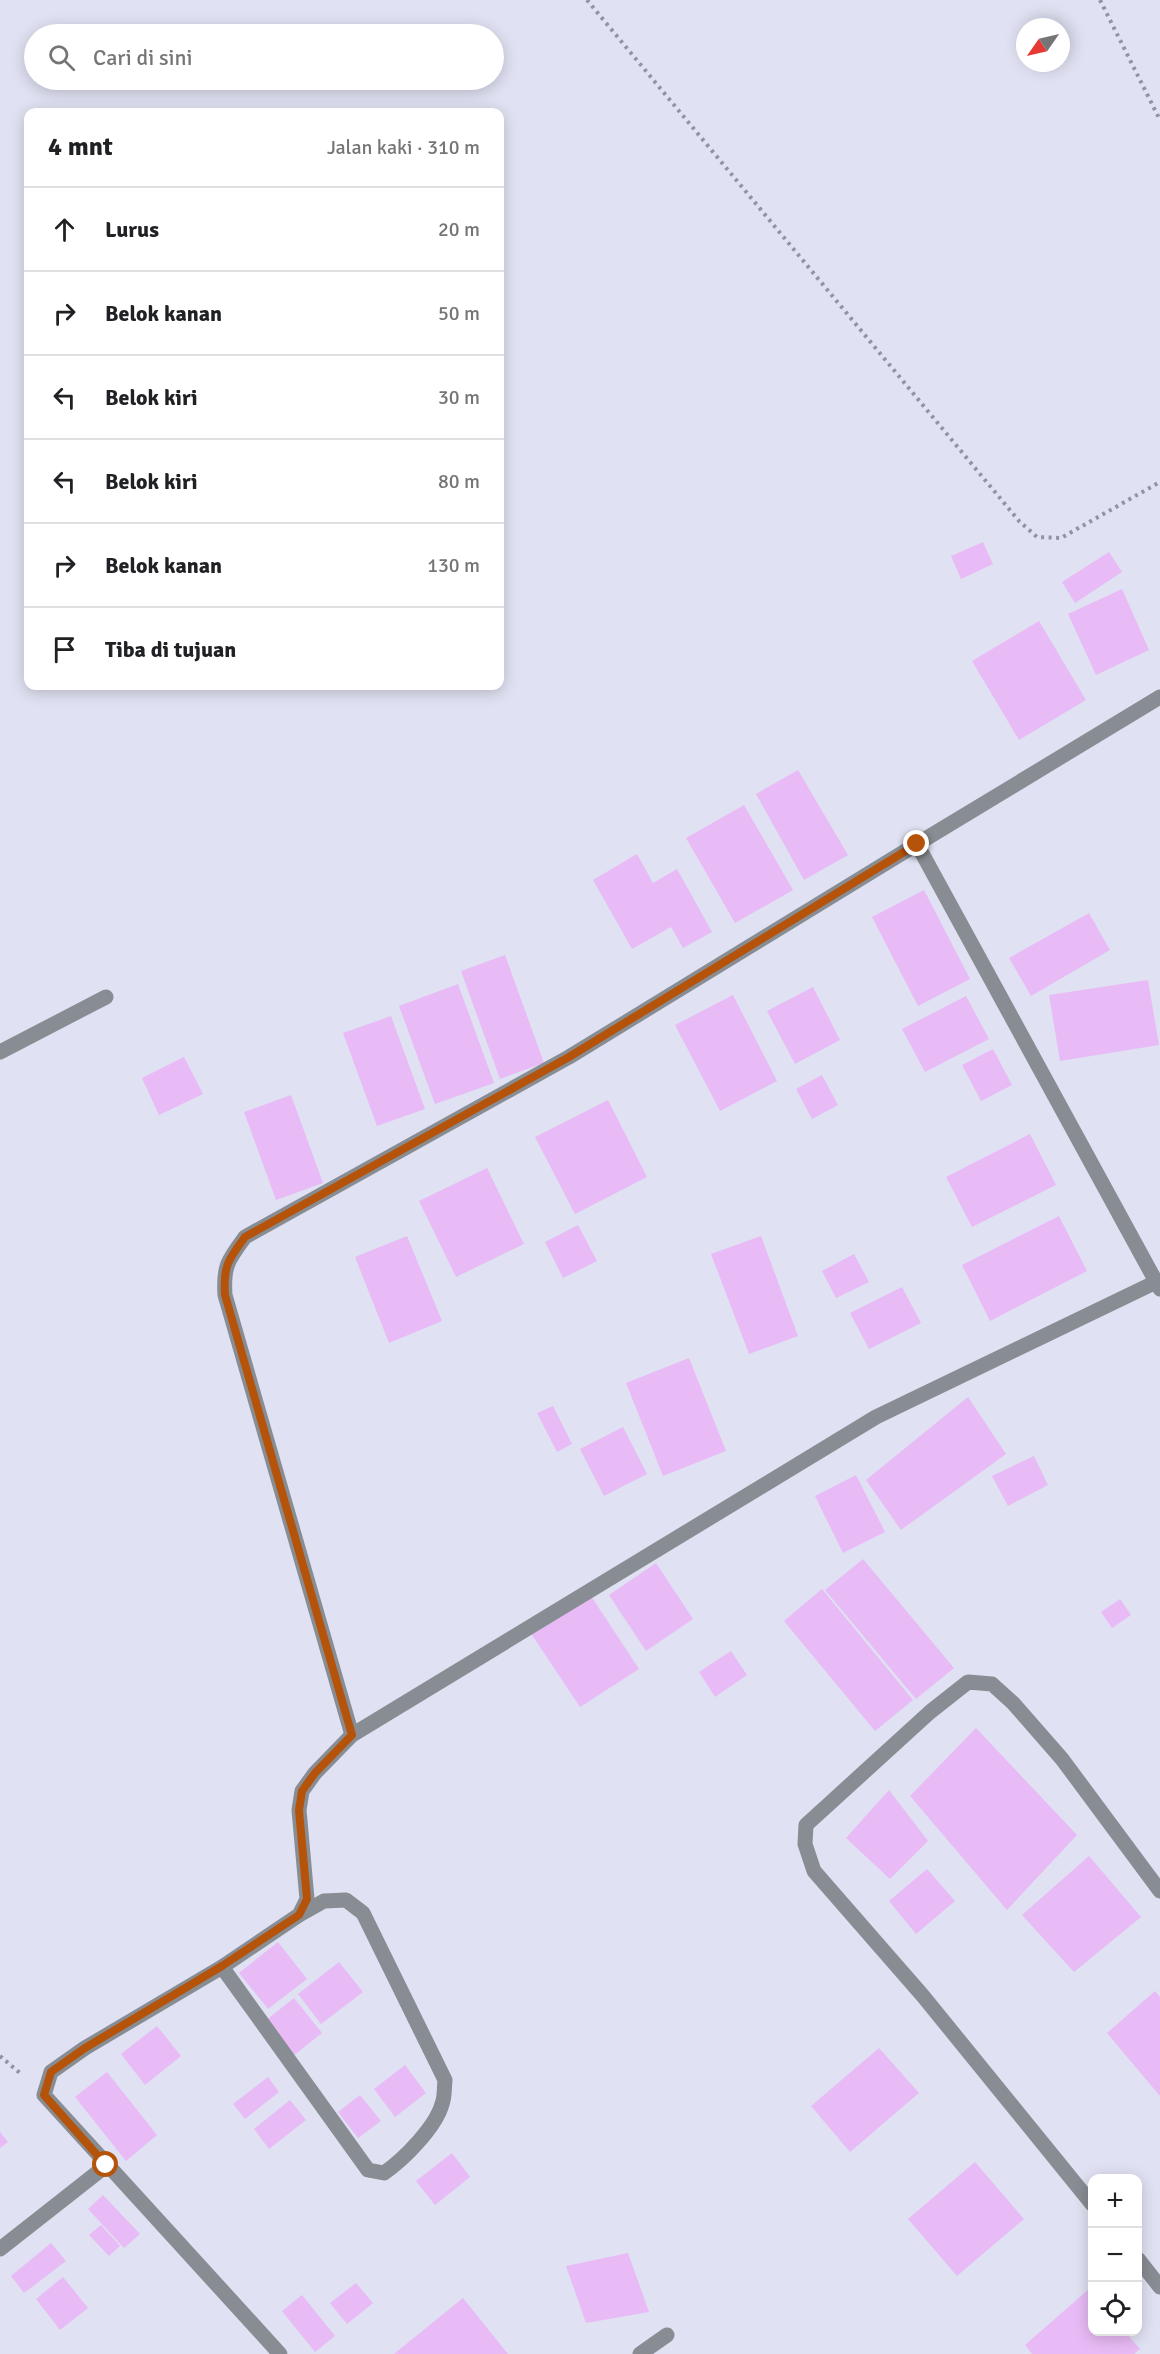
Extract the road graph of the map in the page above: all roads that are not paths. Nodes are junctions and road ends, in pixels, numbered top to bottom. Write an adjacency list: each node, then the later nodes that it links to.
1 (1160, 697): 2 (street)
2 (917, 844): 5 (street); 6 (street)
3 (106, 996): 4 (street)
4 (0, 1052)
5 (1158, 1286): 6 (street)
6 (352, 1735): 8 (street)
7 (1160, 1891): 11 (street)
8 (299, 1915): 9 (street); 9 (street)
9 (222, 1966): 10 (street)
10 (106, 2165): 12 (street); 16 (street)
11 (1088, 2199)
12 (0, 2249)
13 (1142, 2265): 14 (street)
14 (1160, 2287)
15 (667, 2335): 17 (street)
16 (280, 2354)
17 (640, 2354)

